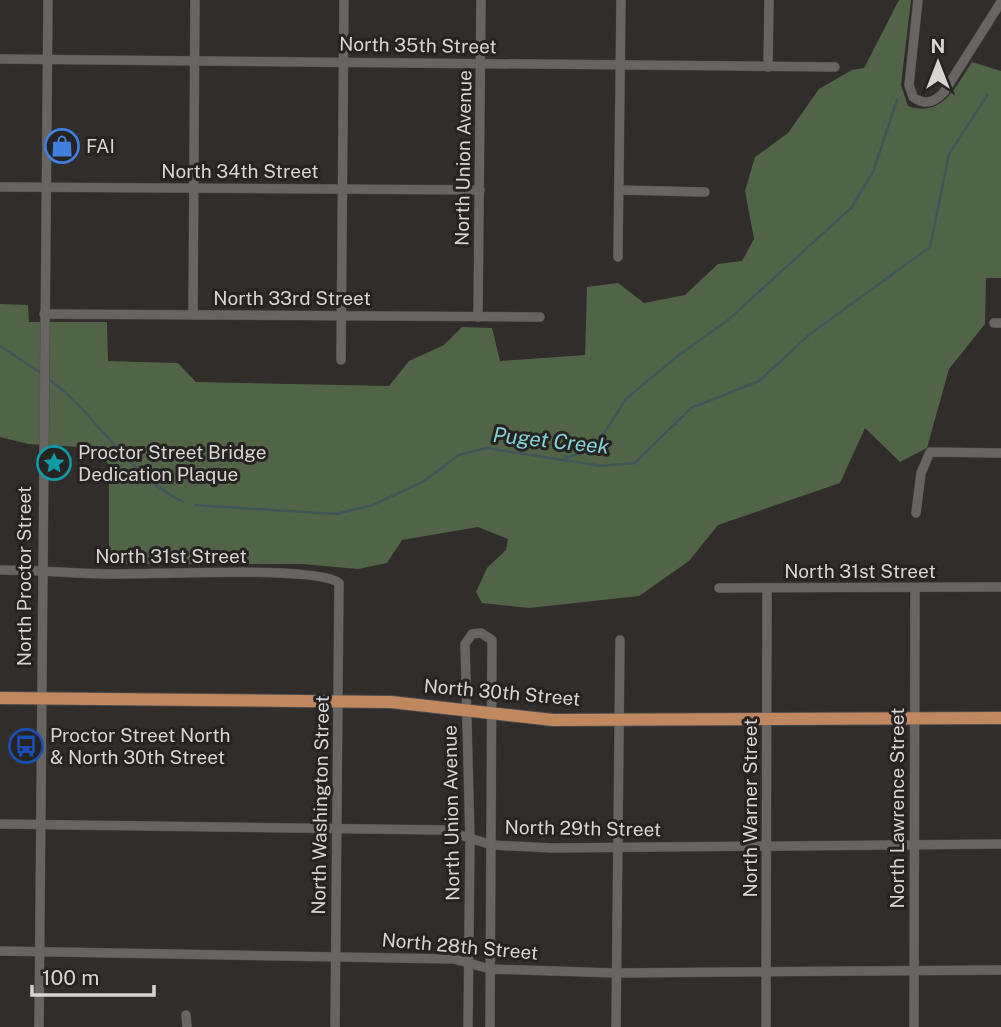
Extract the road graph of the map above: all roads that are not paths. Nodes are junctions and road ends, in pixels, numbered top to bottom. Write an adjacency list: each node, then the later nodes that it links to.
1 (48, 0): 10 (street, North Proctor Street)
2 (195, 0): 11 (street)
3 (344, 0): 12 (street)
4 (481, 0): 13 (street, North Union Avenue)
5 (621, 0): 14 (street)
6 (769, 0): 15 (street)
7 (918, 0): 8 (street)
8 (1001, 2)
9 (0, 60): 10 (street, North 35th Street)
10 (47, 60): 11 (street, North 35th Street); 18 (street, North Proctor Street)
11 (195, 60): 12 (street, North 35th Street); 19 (street)
12 (344, 62): 13 (street, North 35th Street); 20 (street)
13 (482, 64): 14 (street, North 35th Street); 21 (street, North Union Avenue)
14 (621, 65): 15 (street, North 35th Street); 22 (street)
15 (768, 66): 16 (street, North 35th Street)
16 (835, 66)
17 (0, 187): 18 (street, North 34th Street)
18 (46, 187): 19 (street, North 34th Street); 29 (street, North Proctor Street)
19 (194, 188): 20 (street, North 34th Street); 25 (street)
20 (342, 190): 21 (street, North 34th Street); 26 (street)
21 (480, 190): 27 (street, North Union Avenue)
22 (619, 190): 23 (street); 24 (street)
23 (705, 192)
24 (618, 257)
25 (193, 315): 26 (street, North 33rd Street); 29 (street, North 33rd Street)
26 (341, 316): 27 (street, North 33rd Street); 30 (street)
27 (478, 317): 28 (street, North 33rd Street)
28 (540, 317)
29 (43, 319): 34 (street, North Proctor Street)
30 (341, 360)
31 (1001, 453): 32 (street)
32 (916, 513)
33 (0, 569): 34 (street, North 31st Street)
34 (42, 571): 35 (street, North 31st Street); 42 (street, North Proctor Street)
35 (339, 583): 43 (street, North Washington Street)
36 (1001, 587): 38 (street, North 31st Street)
37 (719, 588): 39 (street, North 31st Street)
38 (915, 588): 39 (street, North 31st Street); 47 (street, North Lawrence Street)
39 (767, 589): 49 (street, North Warner Street)
40 (620, 640): 48 (street)
41 (0, 698): 42 (main road, North 30th Street)
42 (41, 698): 43 (main road, North 30th Street); 51 (street, North Proctor Street)
43 (338, 702): 44 (main road, North 30th Street); 52 (street, North Washington Street)
44 (467, 709): 45 (main road, North 30th Street); 45 (street, North Union Avenue); 53 (street, North Union Avenue)
45 (492, 714): 48 (main road, North 30th Street); 56 (street, North Union Avenue)
46 (1001, 718): 47 (main road, North 30th Street)
47 (915, 719): 49 (main road, North 30th Street); 54 (street, North Lawrence Street)
48 (620, 720): 49 (main road, North 30th Street); 58 (street)
49 (768, 720): 57 (street, North Warner Street)
50 (0, 824): 51 (street, North 29th Street)
51 (38, 824): 52 (street, North 29th Street); 60 (street, North Proctor Street)
52 (338, 828): 53 (street, North 29th Street); 61 (street, North Washington Street)
53 (470, 840): 56 (street, North 29th Street); 62 (street, North Union Avenue)
54 (915, 844): 55 (street, North 29th Street); 57 (street, North 29th Street); 65 (street, North Lawrence Street)
55 (1001, 844)
56 (492, 845): 58 (street, North 29th Street); 63 (street, North Union Avenue)
57 (767, 846): 58 (street, North 29th Street); 66 (street, North Warner Street)
58 (620, 847): 67 (street)
59 (0, 951): 60 (street, North 28th Street)
60 (39, 951): 61 (street, North 28th Street); 69 (street, North Proctor Street)
61 (336, 955): 62 (street, North 28th Street); 71 (street, North Washington Street)
62 (468, 961): 63 (street, North 28th Street); 72 (street, North Union Avenue)
63 (490, 969): 67 (street, North 28th Street); 73 (street, North Union Avenue)
64 (1001, 970): 65 (street, North 28th Street)
65 (915, 971): 66 (street, North 28th Street); 76 (street, North Lawrence Street)
66 (766, 972): 67 (street, North 28th Street); 75 (street, North Warner Street)
67 (615, 973): 74 (street)
68 (186, 1015): 70 (street)
69 (39, 1027)
70 (187, 1027)
71 (335, 1027)
72 (468, 1027)
73 (490, 1027)
74 (616, 1027)
75 (766, 1027)
76 (914, 1027)

